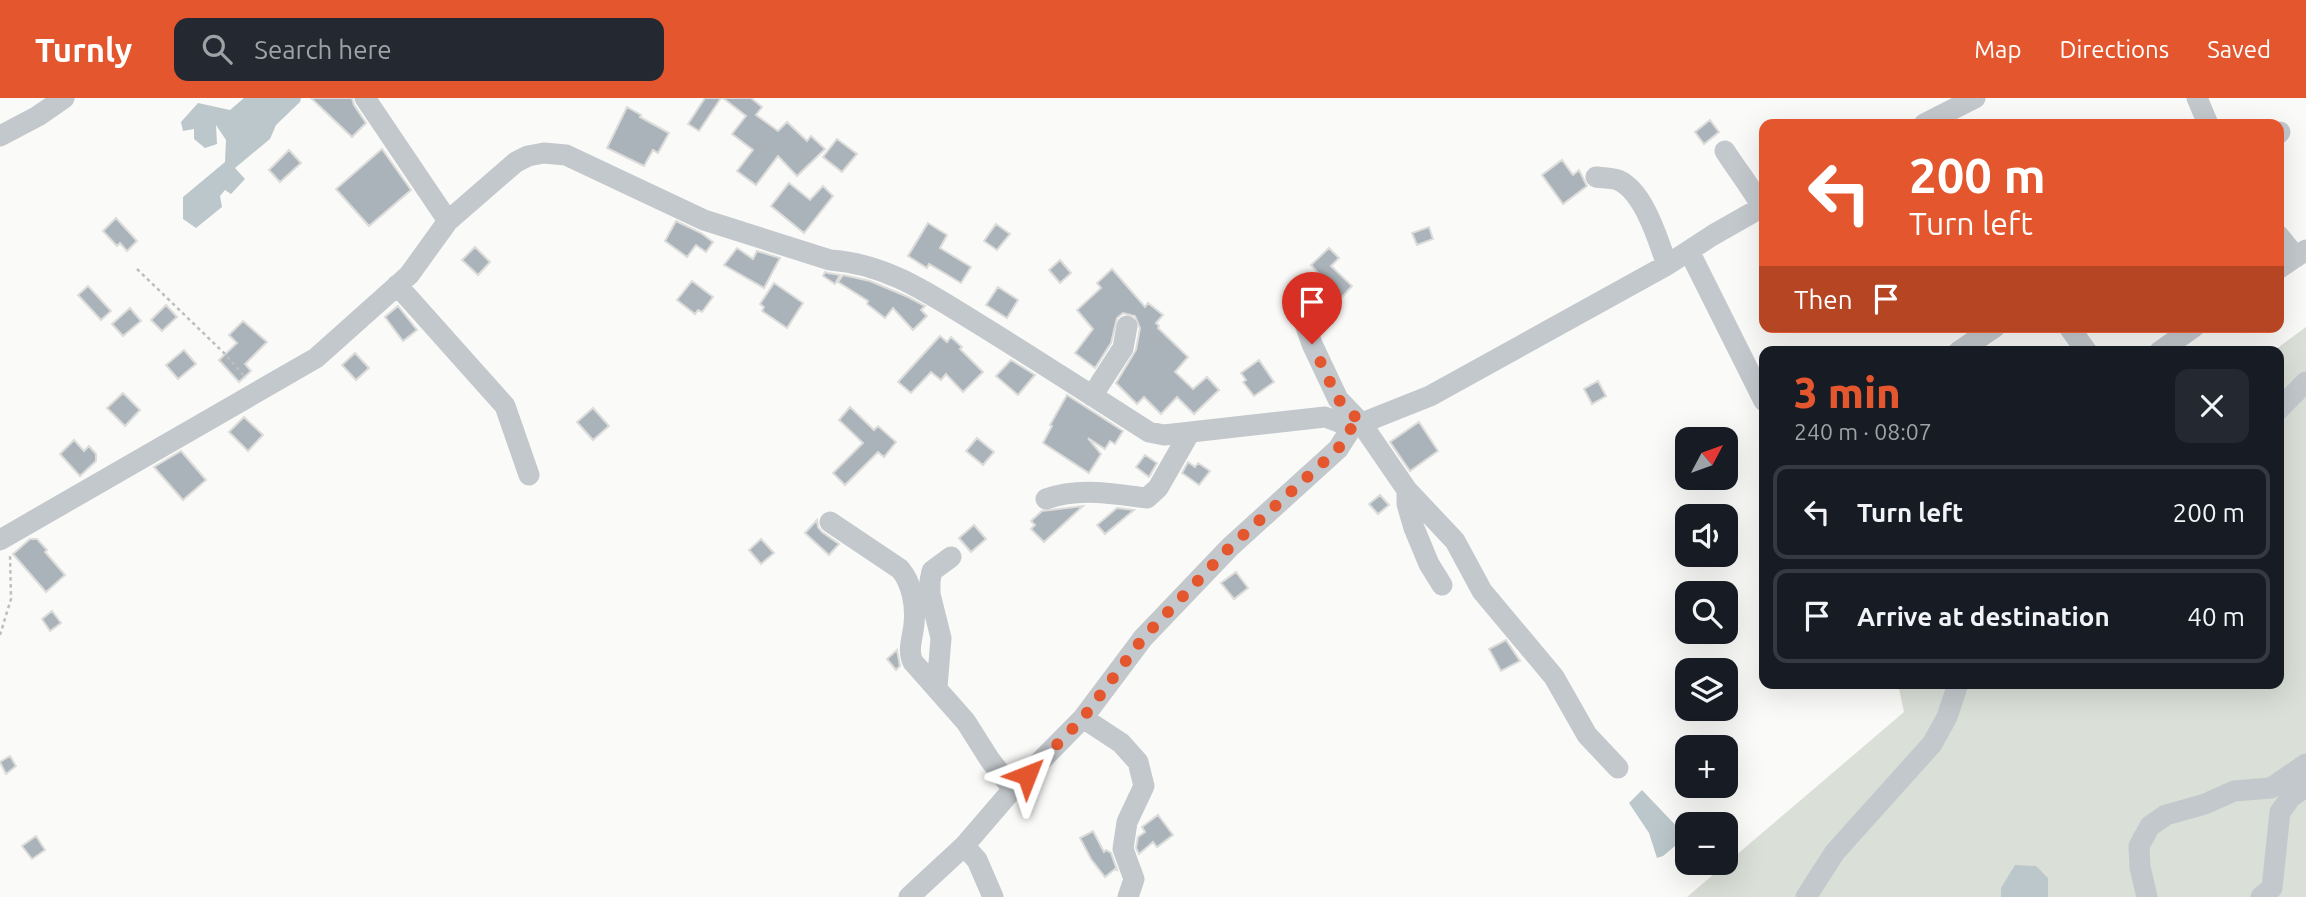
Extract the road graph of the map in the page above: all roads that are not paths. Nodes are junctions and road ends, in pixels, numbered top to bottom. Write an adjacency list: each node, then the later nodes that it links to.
1 (64, 98): 7 (street)
2 (365, 98): 12 (street)
3 (1975, 98): 5 (street)
4 (2197, 98): 6 (street)
5 (1937, 119)
6 (2205, 119)
7 (0, 136)
8 (1725, 151): 10 (street)
9 (1596, 177): 16 (street)
10 (1759, 200)
11 (1759, 209): 14 (street)
12 (448, 220): 18 (street); 27 (street)
13 (2284, 240): 15 (street)
14 (1689, 251): 16 (street); 26 (street)
15 (2301, 253): 17 (street)
16 (1667, 265): 29 (street)
17 (2284, 265)
18 (397, 285): 31 (street); 35 (street)
19 (1312, 306): 29 (street)
20 (1127, 326): 27 (street)
21 (1986, 333): 23 (street)
22 (2186, 333): 24 (street)
23 (1967, 346)
24 (2167, 346)
25 (2306, 382): 28 (street)
26 (1759, 391)
27 (1092, 396): 30 (street)
28 (2284, 404)
29 (1356, 425): 30 (street); 32 (street); 40 (street)
30 (1191, 432): 33 (street)
31 (529, 475)
32 (1407, 490): 37 (street); 42 (street)
33 (1046, 499)
34 (830, 522): 38 (street)
35 (0, 540)
36 (951, 557): 38 (street)
37 (1442, 584)
38 (937, 688): 43 (street)
39 (1956, 689): 49 (street)
40 (1083, 718): 43 (street); 48 (street)
41 (2306, 764): 44 (street)
42 (1618, 768)
43 (1013, 789): 45 (street)
44 (2292, 789): 50 (street); 51 (street)
45 (964, 846): 46 (street); 47 (street)
46 (909, 897)
47 (993, 897)
48 (1128, 897)
49 (1806, 897)
50 (2147, 897)
51 (2261, 897)

